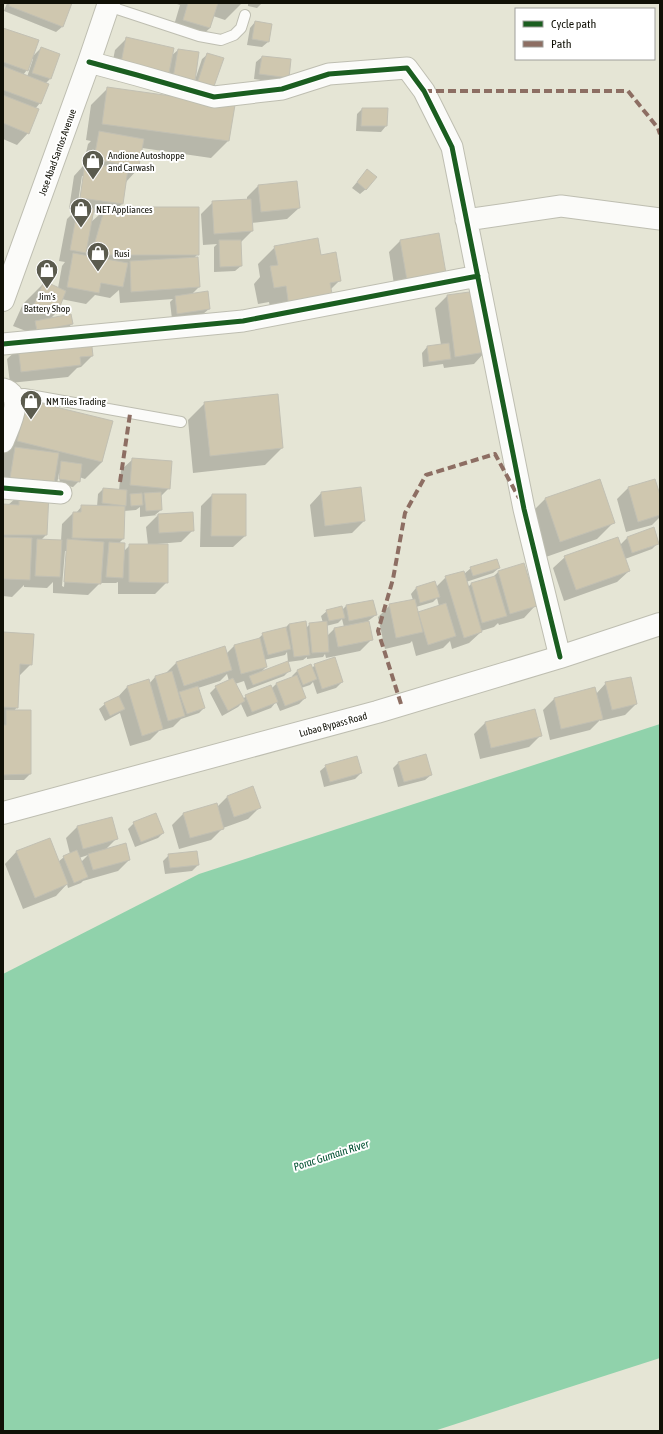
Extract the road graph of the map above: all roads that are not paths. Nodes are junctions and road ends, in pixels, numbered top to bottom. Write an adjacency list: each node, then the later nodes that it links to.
1 (108, 4): 2 (lane); 3 (main road, Jose Abad Santos Avenue)
2 (245, 15)
3 (89, 62): 5 (street); 7 (main road, Jose Abad Santos Avenue)
4 (660, 219): 5 (street)
5 (466, 220): 6 (street)
6 (478, 276): 8 (street); 15 (street)
7 (3, 300)
8 (3, 344)
9 (8, 392): 10 (lane); 11 (street)
10 (181, 422)
11 (3, 442)
12 (3, 488): 13 (street)
13 (61, 493)
14 (660, 624): 15 (main road, Lubao Bypass Road)
15 (560, 657): 16 (main road, Lubao Bypass Road)
16 (3, 813)

